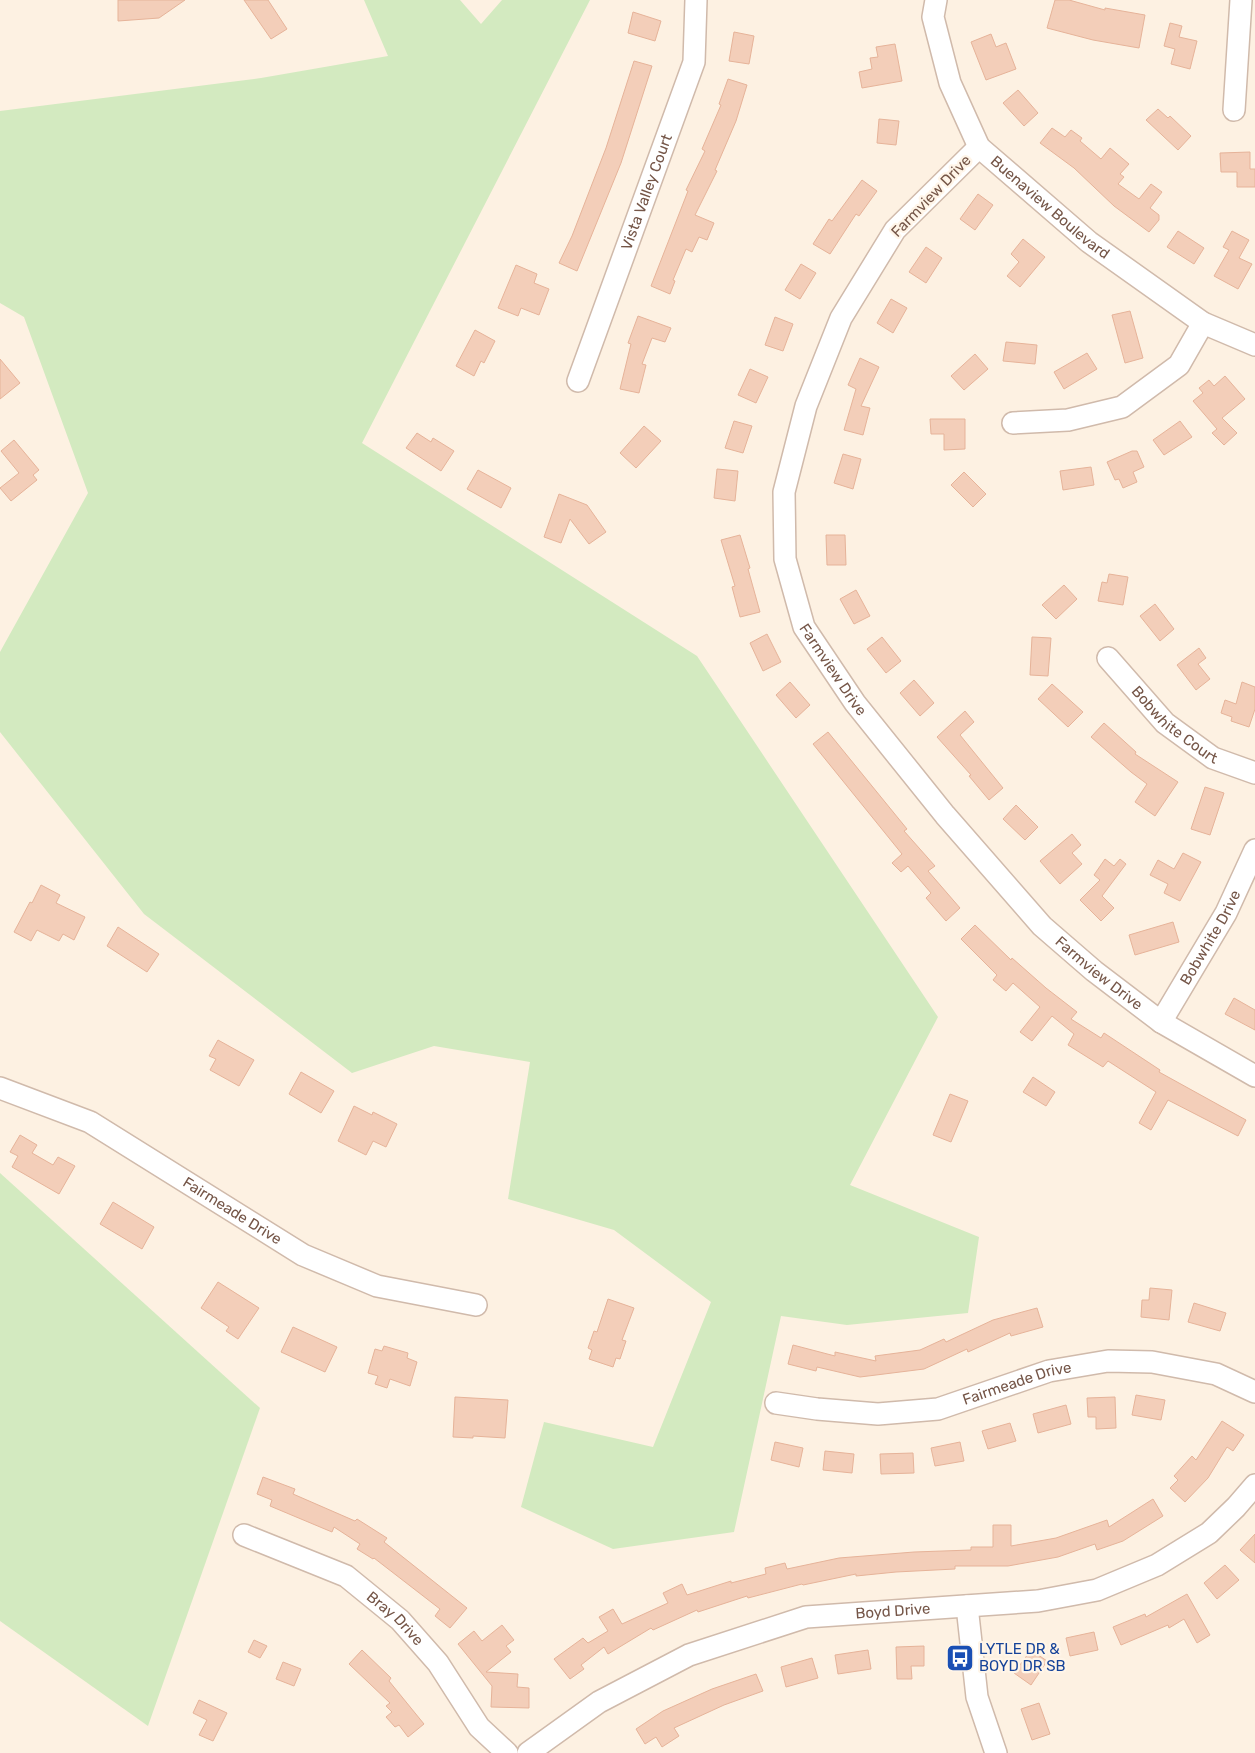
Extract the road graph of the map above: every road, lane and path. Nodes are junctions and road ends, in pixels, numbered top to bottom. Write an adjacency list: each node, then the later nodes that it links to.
1 (696, 0): 8 (street, Vista Valley Court)
2 (936, 0): 5 (street, Buenaview Boulevard)
3 (1240, 0): 4 (street)
4 (1234, 110)
5 (978, 147): 6 (street, Buenaview Boulevard); 13 (street, Farmview Drive)
6 (1203, 323): 7 (street, Buenaview Boulevard); 9 (street)
7 (1255, 346)
8 (578, 381)
9 (1013, 423)
10 (1108, 658): 11 (street, Bobwhite Court)
11 (1255, 773)
12 (1255, 850): 13 (street, Bobwhite Drive)
13 (1161, 1022): 14 (street, Farmview Drive)
14 (1255, 1076)
15 (0, 1088): 16 (street, Fairmeade Drive)
16 (476, 1305)
17 (1255, 1392): 18 (street, Fairmeade Drive)
18 (776, 1403)
19 (1255, 1485): 21 (street, Boyd Drive)
20 (244, 1535): 22 (street, Bray Drive)
21 (967, 1606): 23 (street, Boyd Drive); 24 (street)
22 (507, 1753)
23 (528, 1753)
24 (996, 1753)

